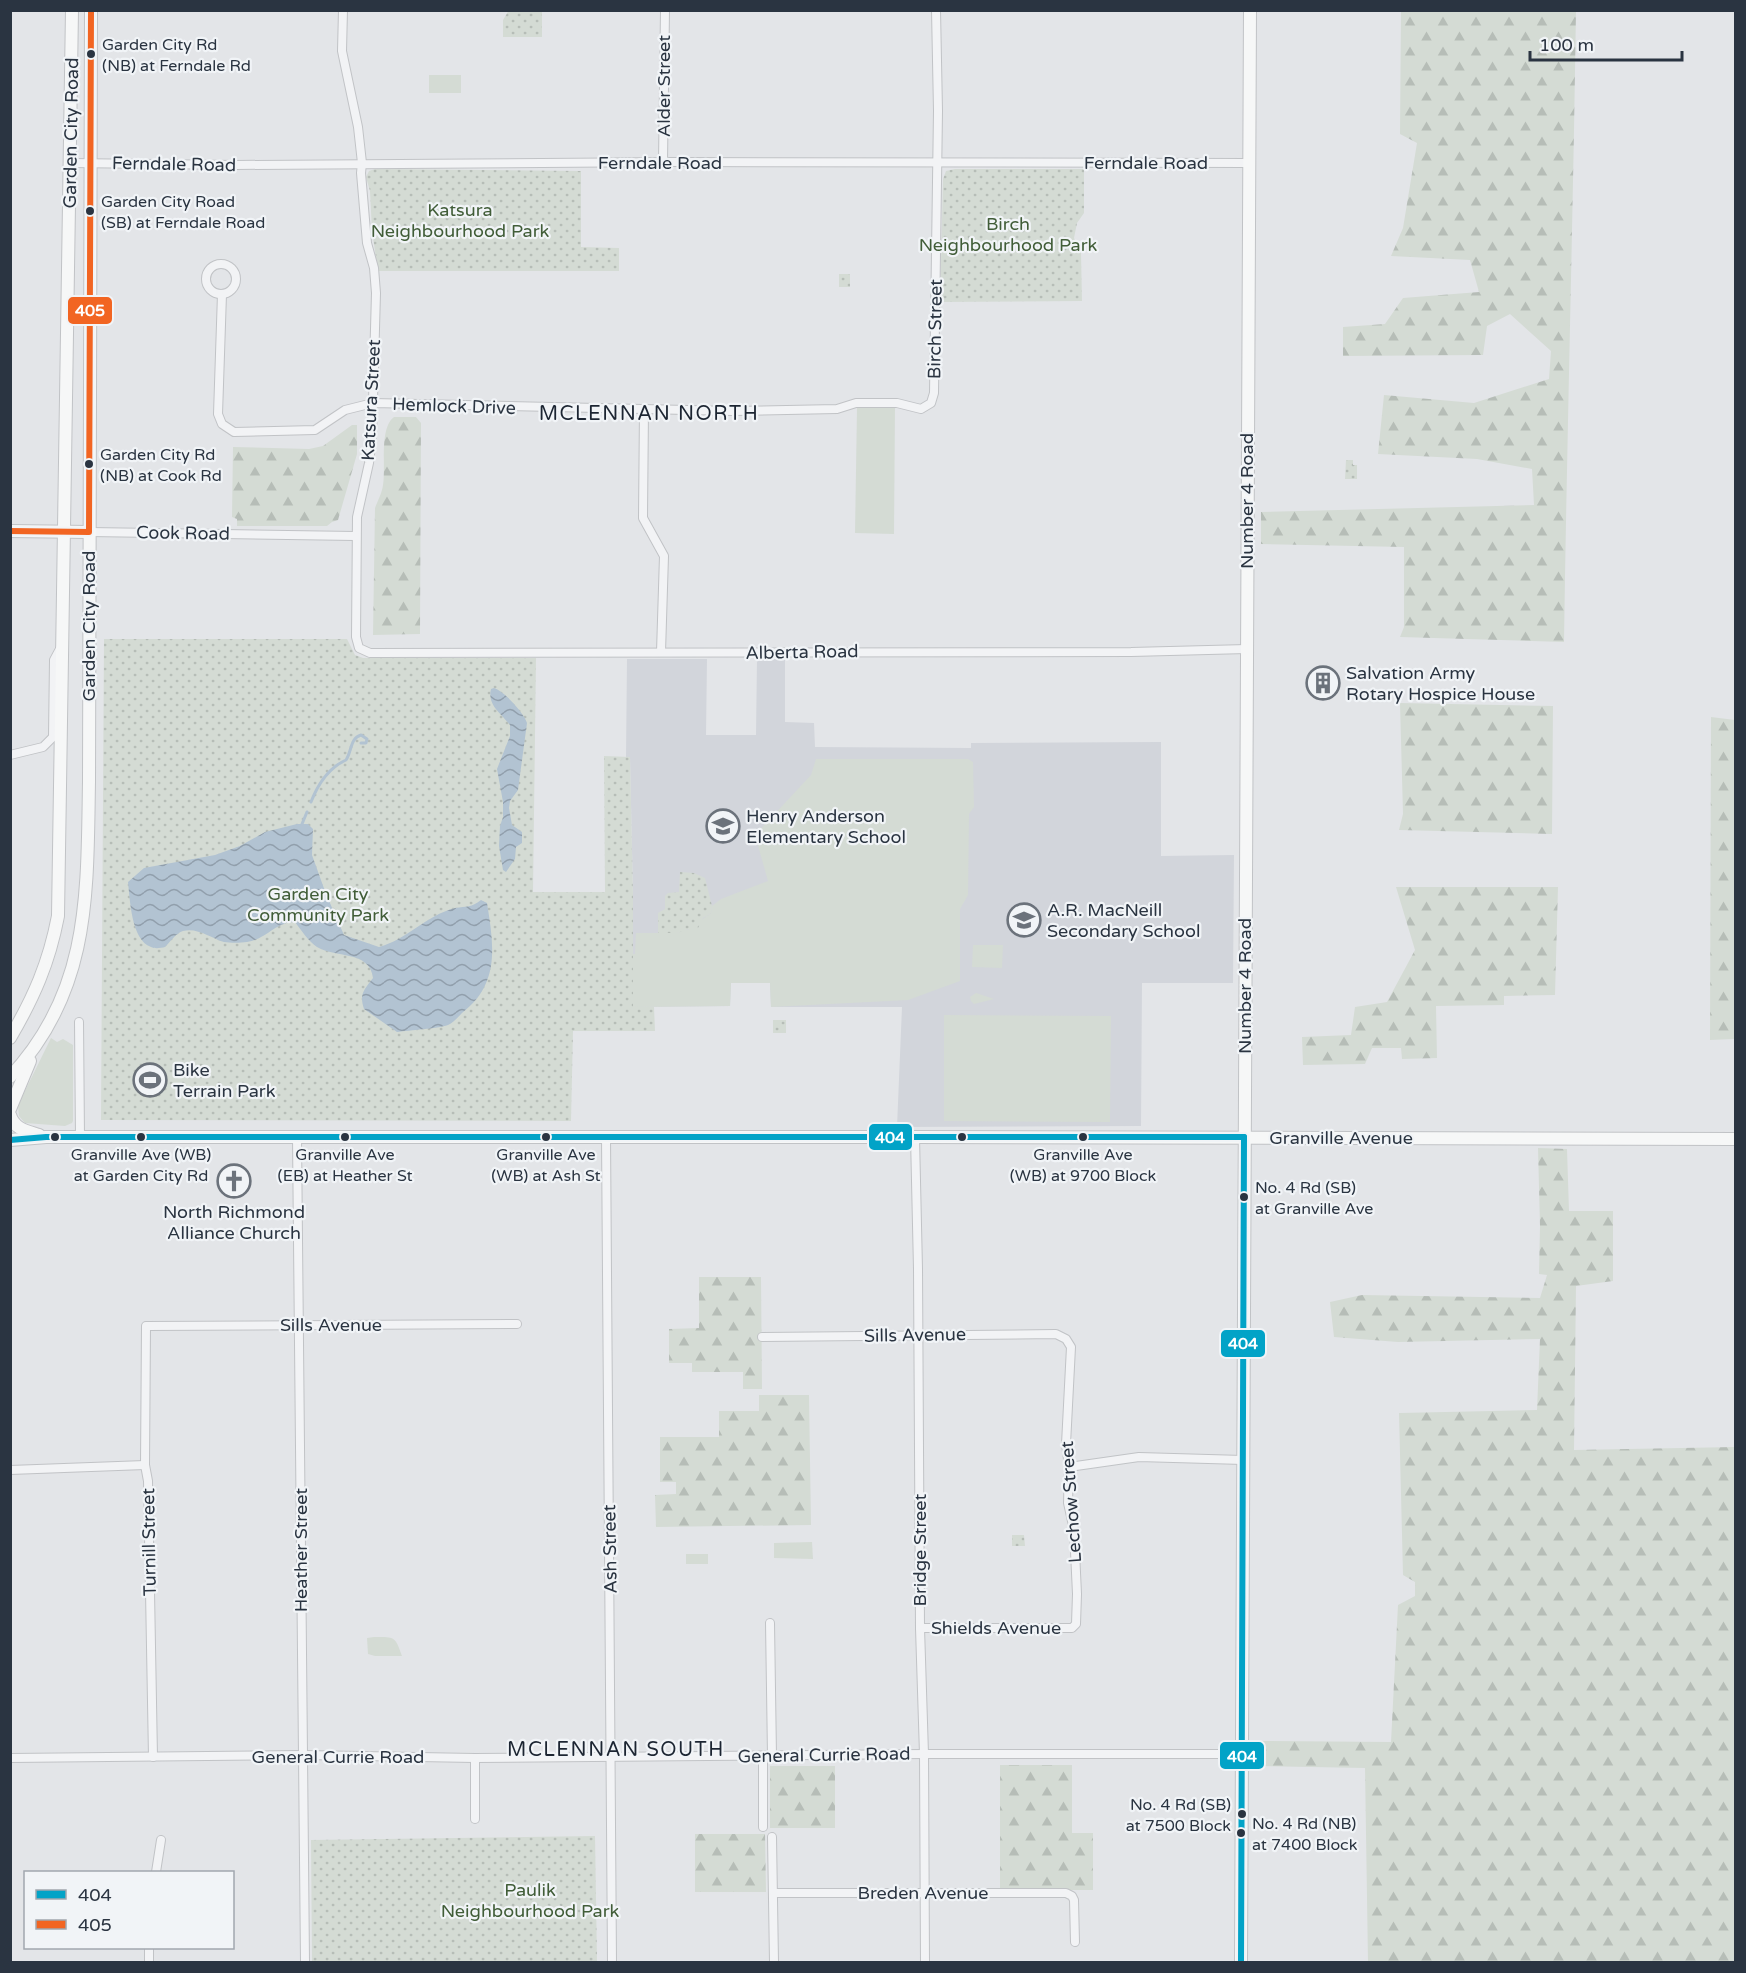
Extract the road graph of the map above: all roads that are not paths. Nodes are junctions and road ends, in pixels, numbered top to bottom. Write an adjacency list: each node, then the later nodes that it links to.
1 (72, 10): 9 (main road, Garden City Road)
2 (91, 10): 12 (main road, Garden City Road)
3 (343, 10): 10 (street, Katsura Street)
4 (665, 10): 7 (street, Alder Street)
5 (936, 10): 8 (street, Birch Street)
6 (1250, 10): 11 (main road, Number 4 Road)
7 (663, 162): 8 (street, Ferndale Road); 10 (street, Ferndale Road)
8 (937, 162): 11 (street, Ferndale Road); 14 (street, Birch Street)
9 (70, 163): 12 (street, Ferndale Road); 18 (main road, Garden City Road)
10 (362, 163): 12 (street, Ferndale Road); 15 (street, Katsura Street)
11 (1249, 163): 23 (main road, Number 4 Road)
12 (91, 164): 19 (main road, Garden City Road)
13 (222, 294): 15 (street, Hemlock Drive)
14 (931, 403): 16 (street, Hemlock Drive)
15 (373, 404): 16 (street, Hemlock Drive); 20 (street, Katsura Street)
16 (644, 409): 24 (street)
17 (10, 531): 18 (main road, Cook Road)
18 (65, 532): 19 (main road, Cook Road); 21 (main road, Garden City Road)
19 (89, 532): 20 (street, Cook Road); 28 (main road, Garden City Road)
20 (356, 536): 22 (street, Katsura Street)
21 (61, 646): 25 (street); 27 (main road, Garden City Road)
22 (359, 648): 24 (street, Alberta Road)
23 (1247, 649): 24 (street, Alberta Road); 37 (main road, Number 4 Road)
24 (661, 652)
25 (10, 756)
26 (79, 1022): 34 (street)
27 (10, 1038)
28 (37, 1046): 29 (main road, Garden City Road); 30 (main road)
29 (10, 1077)
30 (10, 1108)
31 (10, 1114): 33 (main road)
32 (606, 1136): 35 (main road, Granville Avenue); 36 (main road, Granville Avenue); 56 (street, Ash Street)
33 (46, 1137): 34 (main road, Granville Avenue); 39 (main road, Granville Avenue)
34 (80, 1137): 35 (main road, Granville Avenue)
35 (297, 1137): 40 (street, Heather Street)
36 (915, 1137): 37 (main road, Granville Avenue); 43 (street, Bridge Street)
37 (1244, 1137): 38 (main road, Granville Avenue); 46 (main road, Number 4 Road)
38 (1736, 1139)
39 (10, 1140)
40 (299, 1324): 41 (street, Sills Avenue); 42 (street, Sills Avenue); 55 (street, Heather Street)
41 (516, 1324)
42 (146, 1326): 47 (street, Turnill Street)
43 (919, 1335): 44 (street, Sills Avenue); 45 (street, Sills Avenue); 51 (street, Bridge Street)
44 (762, 1337)
45 (1066, 1338): 48 (street, Lechow Street)
46 (1243, 1460): 48 (street); 54 (main road, Number 4 Road)
47 (146, 1466): 49 (street); 58 (street, Turnill Street)
48 (1069, 1467): 52 (street, Lechow Street)
49 (10, 1470)
50 (770, 1623): 57 (street)
51 (920, 1628): 52 (street, Shields Avenue); 53 (street, Bridge Street)
52 (1072, 1628)
53 (924, 1754): 54 (street, General Currie Road); 57 (street, General Currie Road); 67 (street, Bridge Street)
54 (1242, 1754): 73 (main road, Number 4 Road)
55 (304, 1755): 58 (street, General Currie Road); 60 (street, General Currie Road); 69 (street, Heather Street)
56 (611, 1756): 57 (street, General Currie Road); 60 (street, General Currie Road); 70 (street, Ash Street)
57 (767, 1756): 62 (street)
58 (153, 1757): 59 (street, General Currie Road)
59 (10, 1758)
60 (475, 1758): 61 (street)
61 (475, 1819)
62 (763, 1827)
63 (772, 1837): 66 (street)
64 (161, 1840): 65 (street)
65 (156, 1871)
66 (774, 1893): 67 (street, Breden Avenue); 71 (street)
67 (925, 1894): 68 (street, Breden Avenue); 72 (street, Bridge Street)
68 (1076, 1942)
69 (305, 1962)
70 (612, 1962)
71 (774, 1962)
72 (925, 1962)
73 (1240, 1962)

